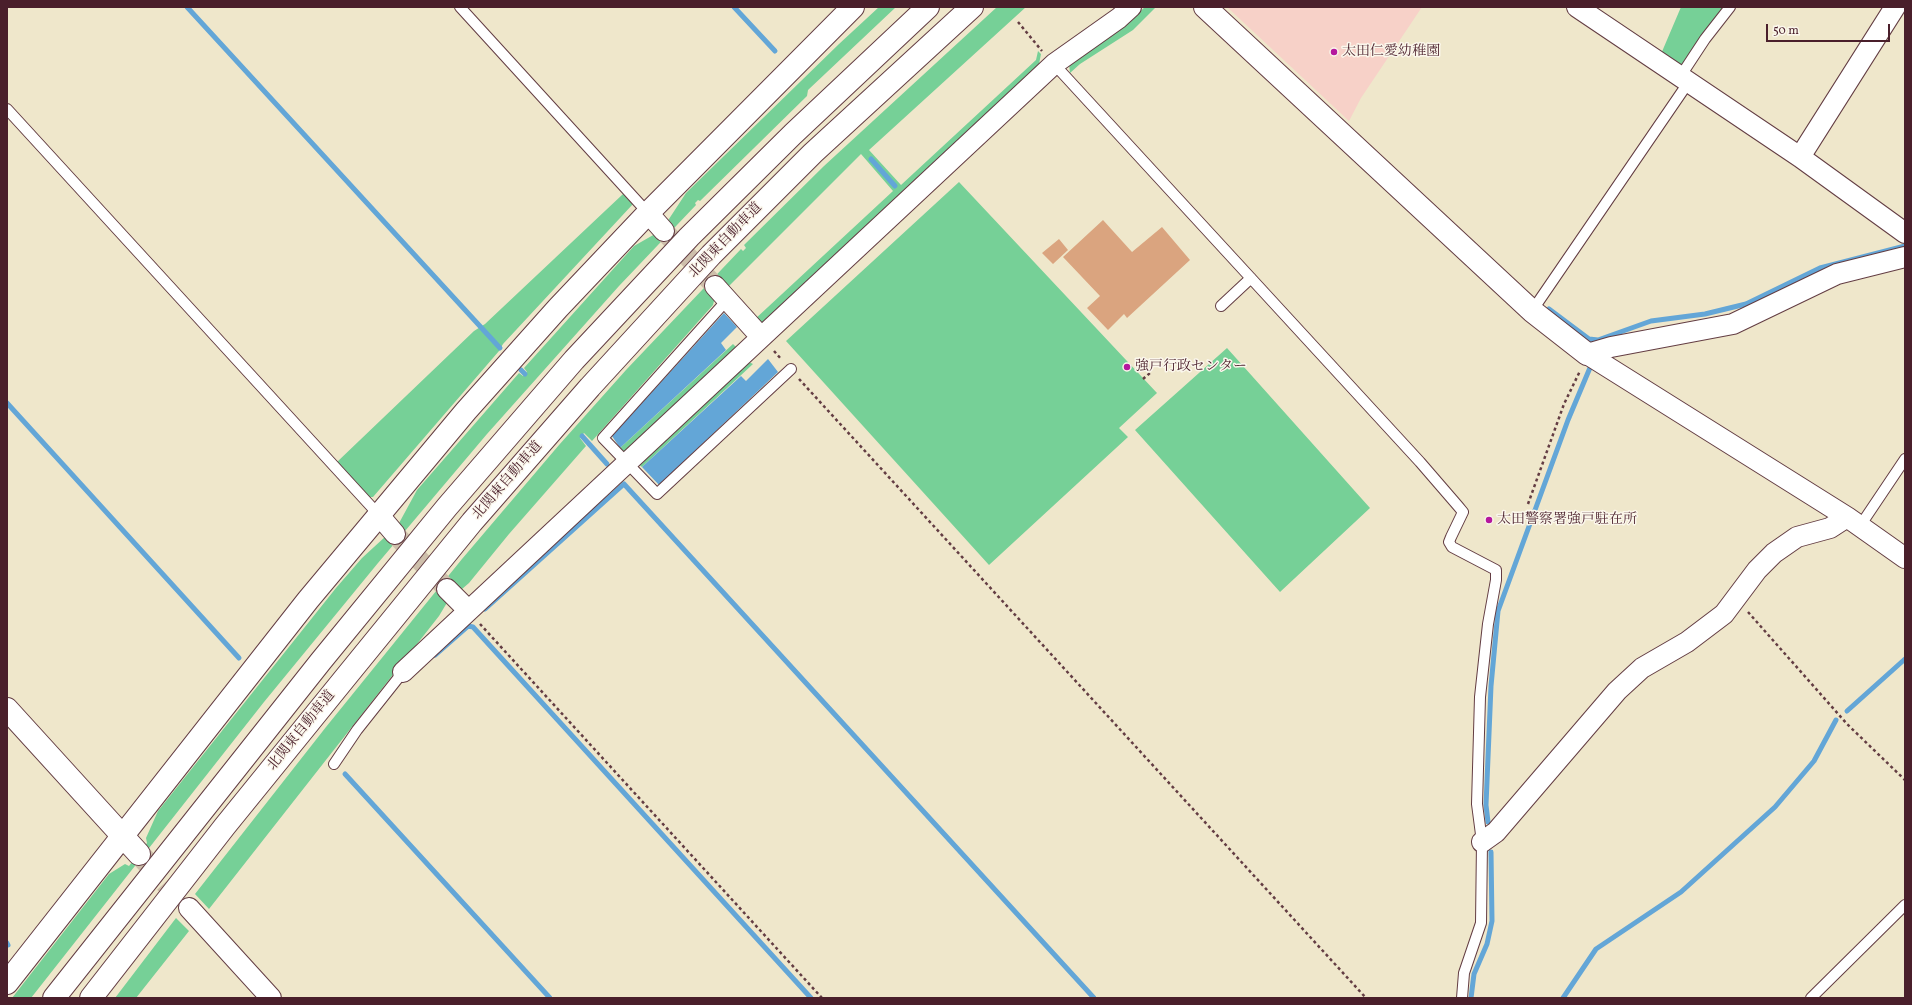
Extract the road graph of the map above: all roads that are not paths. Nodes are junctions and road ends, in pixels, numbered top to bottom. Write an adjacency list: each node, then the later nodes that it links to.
1 (460, 7): 14 (lane)
2 (853, 7): 14 (main road)
3 (928, 7): 42 (main road, 北関東自動車道)
4 (972, 7): 43 (main road, 北関東自動車道)
5 (1131, 7): 10 (street)
6 (1205, 7): 21 (main road)
7 (1577, 7): 11 (street)
8 (1730, 7): 11 (lane)
9 (1895, 7): 13 (street)
10 (1054, 64): 18 (lane); 22 (street)
11 (1684, 80): 13 (street); 21 (lane)
12 (7, 109): 27 (lane)
13 (1800, 158): 16 (street)
14 (648, 213): 15 (street); 27 (main road)
15 (664, 231)
16 (1905, 233)
17 (1905, 257): 23 (street)
18 (1251, 278): 20 (lane); 37 (lane)
19 (721, 293): 22 (street); 26 (lane)
20 (1221, 306)
21 (1532, 311): 23 (main road)
22 (761, 337): 26 (street)
23 (1587, 354): 28 (street)
24 (791, 369): 26 (lane)
25 (1905, 459): 28 (lane)
26 (627, 462): 32 (street)
27 (378, 514): 29 (street); 36 (main road)
28 (1853, 521): 30 (street); 37 (street)
29 (395, 534)
30 (1905, 558)
31 (447, 589): 32 (street)
32 (468, 610): 33 (street)
33 (403, 672): 35 (lane)
34 (7, 709): 36 (main road)
35 (334, 764)
36 (123, 836): 38 (main road); 41 (main road)
37 (1482, 842): 45 (lane)
38 (139, 854)
39 (1905, 905): 46 (lane)
40 (189, 908): 44 (street)
41 (7, 983)
42 (54, 998)
43 (91, 998)
44 (271, 998)
45 (1462, 998)
46 (1812, 998)

